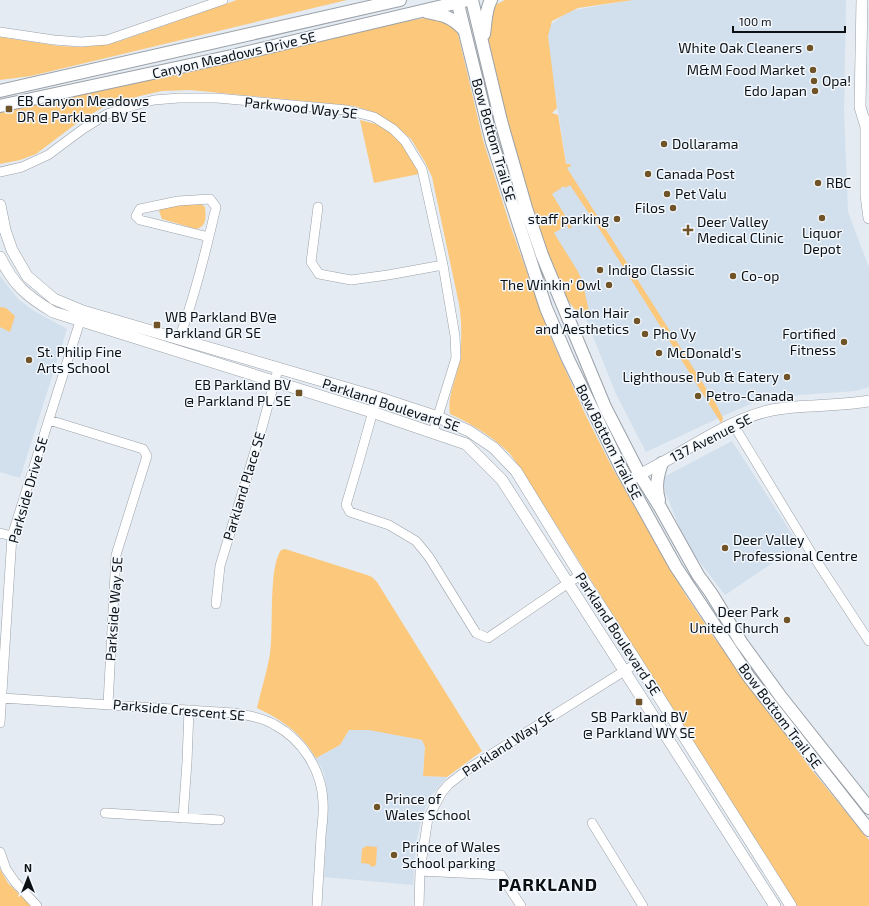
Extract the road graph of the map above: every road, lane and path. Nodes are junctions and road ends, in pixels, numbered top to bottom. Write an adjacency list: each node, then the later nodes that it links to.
1 (223, 0): 11 (street)
2 (386, 0): 8 (main road)
3 (400, 0): 8 (main road, Canyon Meadows Drive SE)
4 (472, 0): 12 (main road, Bow Bottom Trail SE)
5 (491, 0): 12 (main road)
6 (862, 0): 17 (street)
7 (460, 1): 9 (main road, Canyon Meadows Drive SE); 10 (main road, Bow Bottom Trail SE)
8 (372, 6): 13 (main road, Canyon Meadows Drive SE)
9 (424, 11): 10 (main road); 16 (main road, Canyon Meadows Drive SE)
10 (464, 30): 40 (main road, Bow Bottom Trail SE)
11 (0, 32)
12 (482, 43): 39 (main road, Bow Bottom Trail SE)
13 (34, 84): 14 (main road); 15 (main road, Canyon Meadows Drive SE)
14 (0, 85)
15 (0, 91)
16 (0, 106)
17 (868, 123): 21 (street)
18 (0, 172): 24 (street, Parkwood Way SE)
19 (0, 204): 25 (street, Parkland Boulevard SE)
20 (318, 207): 24 (street)
21 (869, 218)
22 (209, 237): 22 (street); 28 (street)
23 (0, 257): 26 (street, Parkland Boulevard SE)
24 (443, 265): 34 (street, Parkwood Way SE)
25 (40, 288): 26 (street); 27 (street, Parkland Boulevard SE)
26 (31, 298): 27 (street, Parkland Boulevard SE)
27 (81, 316): 28 (street, Parkland Boulevard SE); 30 (street, Parkland Boulevard SE); 35 (street, Parkside Drive SE)
28 (179, 339): 29 (street, Parkland Boulevard SE)
29 (278, 369): 30 (street, Parkland Place SE); 31 (street, Parkland Boulevard SE)
30 (274, 382): 33 (street, Parkland Boulevard SE); 46 (street, Parkland Place SE)
31 (377, 397): 33 (street); 34 (street, Parkland Boulevard SE)
32 (869, 401): 36 (street, 137 Avenue SE)
33 (372, 412): 37 (street, Parkland Boulevard SE); 45 (street)
34 (438, 417): 37 (street, Parkwood Way SE); 44 (street, Parkland Boulevard SE)
35 (49, 420): 43 (street, Parkside Drive SE); 51 (street, Parkside Way SE)
36 (733, 424): 38 (street, 137 Avenue SE); 47 (street)
37 (433, 432): 45 (street, Parkland Boulevard SE)
38 (662, 463): 39 (street, 137 Avenue SE); 41 (main road)
39 (640, 474): 40 (street, 137 Avenue SE); 41 (main road, Bow Bottom Trail SE)
40 (628, 481): 59 (main road, Bow Bottom Trail SE)
41 (660, 507): 54 (main road, Bow Bottom Trail SE)
42 (0, 532): 43 (street)
43 (12, 536): 50 (street, Parkside Drive SE)
44 (580, 575): 45 (street); 48 (street, Parkland Boulevard SE)
45 (568, 582): 49 (street, Parkland Boulevard SE)
46 (216, 604)
47 (869, 641)
48 (637, 663): 49 (street, Parkland Way SE); 68 (street, Parkland Boulevard SE)
49 (624, 670): 61 (street, Parkland Way SE); 67 (street, Parkland Boulevard SE)
50 (2, 698): 51 (street, Parkside Crescent SE); 53 (street, Parkside Drive SE)
51 (108, 704): 52 (street, Parkside Crescent SE)
52 (189, 710): 56 (street); 64 (street, Parkside Crescent SE)
53 (0, 723)
54 (869, 808)
55 (105, 813): 56 (street)
56 (183, 818): 57 (street)
57 (220, 820)
58 (592, 822): 62 (street)
59 (869, 830)
60 (0, 852): 63 (street)
61 (420, 871): 65 (street, Parkland Way SE); 66 (street)
62 (640, 905)
63 (37, 906)
64 (317, 906)
65 (419, 906)
66 (522, 906)
67 (775, 906)
68 (791, 906)

